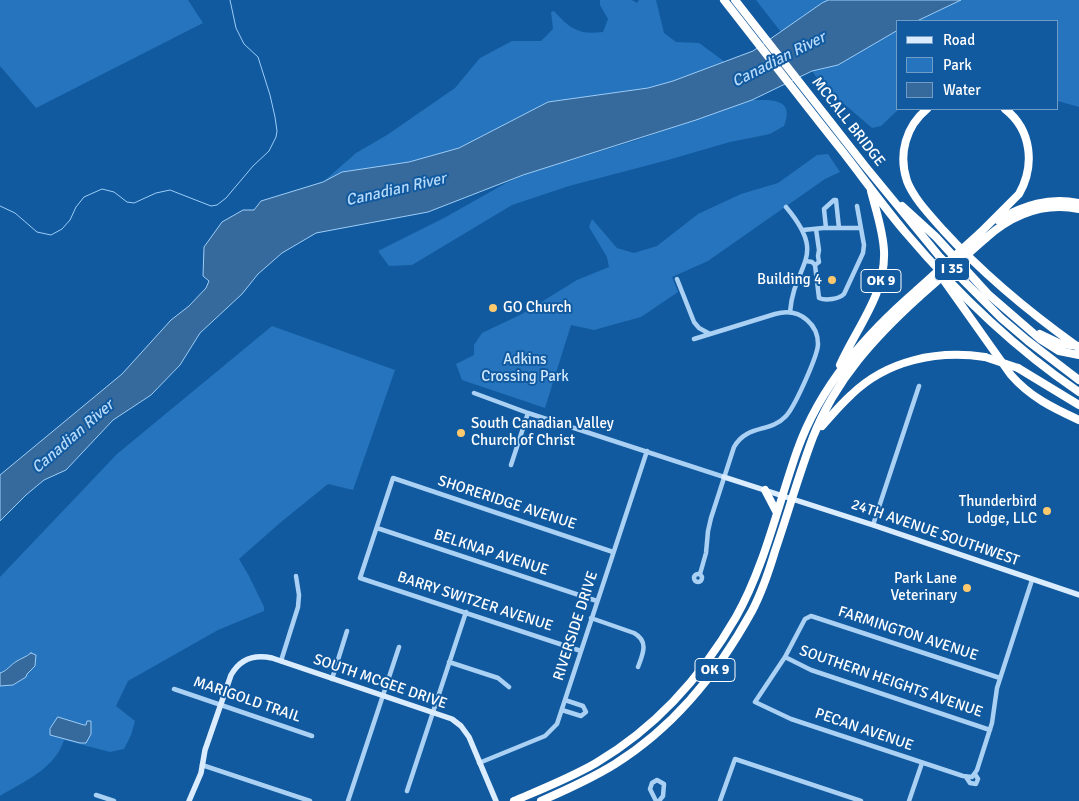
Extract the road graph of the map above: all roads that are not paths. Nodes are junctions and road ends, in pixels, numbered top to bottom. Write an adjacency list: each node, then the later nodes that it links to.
1 (724, 0): 5 (highway, MCCALL BRIDGE / OK 9)
2 (735, 0): 6 (highway, MCCALL BRIDGE)
3 (926, 110): 26 (highway)
4 (1007, 110): 16 (highway)
5 (870, 186): 17 (highway, I 35); 28 (highway, OK 9)
6 (884, 189): 25 (highway); 29 (highway, I 35)
7 (1079, 203): 16 (highway)
8 (857, 206): 13 (street)
9 (786, 207): 15 (street)
10 (1079, 209): 16 (highway, OK 9)
11 (826, 228): 12 (street); 12 (street); 14 (street)
12 (839, 228): 13 (street)
13 (861, 228): 19 (street)
14 (815, 229): 15 (street); 19 (street)
15 (804, 232): 18 (street)
16 (983, 236): 21 (highway, OK 9, bridge)
17 (930, 260): 31 (highway, I 35); 35 (highway)
18 (806, 263): 19 (street); 22 (street)
19 (814, 264)
20 (678, 278): 23 (street)
21 (918, 293): 28 (highway); 36 (highway, OK 9)
22 (790, 312): 23 (street); 39 (street)
23 (710, 334): 24 (street)
24 (694, 339)
25 (1060, 347): 26 (highway, bridge); 27 (highway)
26 (1079, 347)
27 (1079, 355)
28 (833, 380): 41 (highway, OK 9)
29 (1079, 380)
30 (920, 386): 44 (street)
31 (1079, 392)
32 (474, 393): 34 (street)
33 (1079, 405): 36 (highway, bridge)
34 (528, 413): 37 (street); 38 (street)
35 (1079, 420)
36 (814, 435): 42 (highway, OK 9)
37 (647, 451): 39 (street); 46 (street, RIVERSIDE DRIVE)
38 (511, 465)
39 (724, 477): 40 (street, 24TH AVENUE SOUTHWEST); 47 (street)
40 (764, 490): 41 (street, 24TH AVENUE SOUTHWEST); 43 (highway)
41 (782, 496): 42 (street, 24TH AVENUE SOUTHWEST); 43 (highway, OK 9)
42 (793, 500): 44 (street, 24TH AVENUE SOUTHWEST); 83 (highway, OK 9)
43 (776, 513): 82 (highway, OK 9)
44 (874, 525): 49 (street, 24TH AVENUE SOUTHWEST)
45 (377, 528): 46 (street, SHORERIDGE AVENUE); 51 (street, BELKNAP AVENUE); 52 (street, BARRY SWITZER AVENUE)
46 (613, 552): 51 (street, RIVERSIDE DRIVE)
47 (700, 574)
48 (296, 576): 58 (street)
49 (1032, 580): 50 (street, 24TH AVENUE SOUTHWEST); 62 (street)
50 (1079, 595)
51 (597, 602): 53 (street, RIVERSIDE DRIVE)
52 (466, 612): 56 (street, BARRY SWITZER AVENUE); 59 (street)
53 (592, 618): 56 (street, RIVERSIDE DRIVE); 60 (street)
54 (347, 631): 61 (street)
55 (399, 648): 65 (street)
56 (581, 651): 66 (street, RIVERSIDE DRIVE)
57 (785, 657): 62 (street, FARMINGTON AVENUE); 70 (street, SOUTHERN HEIGHTS AVENUE); 73 (street, PECAN AVENUE)
58 (280, 661): 61 (street, SOUTH MCGEE DRIVE); 67 (street, SOUTH MCGEE DRIVE)
59 (450, 662): 63 (street); 69 (street)
60 (638, 667)
61 (332, 678): 65 (street, SOUTH MCGEE DRIVE)
62 (1000, 678): 70 (street)
63 (509, 687)
64 (174, 689): 67 (street, MARIGOLD TRAIL)
65 (382, 695): 69 (street, SOUTH MCGEE DRIVE); 80 (street)
66 (565, 700): 68 (street, RIVERSIDE DRIVE); 68 (street)
67 (220, 705): 71 (street, MARIGOLD TRAIL); 74 (street)
68 (562, 710): 72 (street, RIVERSIDE DRIVE)
69 (433, 712): 72 (street, SOUTH MCGEE DRIVE); 75 (street)
70 (990, 730): 73 (street, PECAN AVENUE)
71 (312, 736)
72 (479, 763): 81 (street, SOUTH MCGEE DRIVE)
73 (922, 763): 86 (street)
74 (202, 765): 78 (street); 79 (street)
75 (407, 791)
76 (96, 795): 77 (street)
77 (114, 801)
78 (189, 801)
79 (310, 801)
80 (348, 801)
81 (496, 801)
82 (514, 801)
83 (541, 801)
84 (720, 801): 85 (street)
85 (861, 801)
86 (909, 801)

